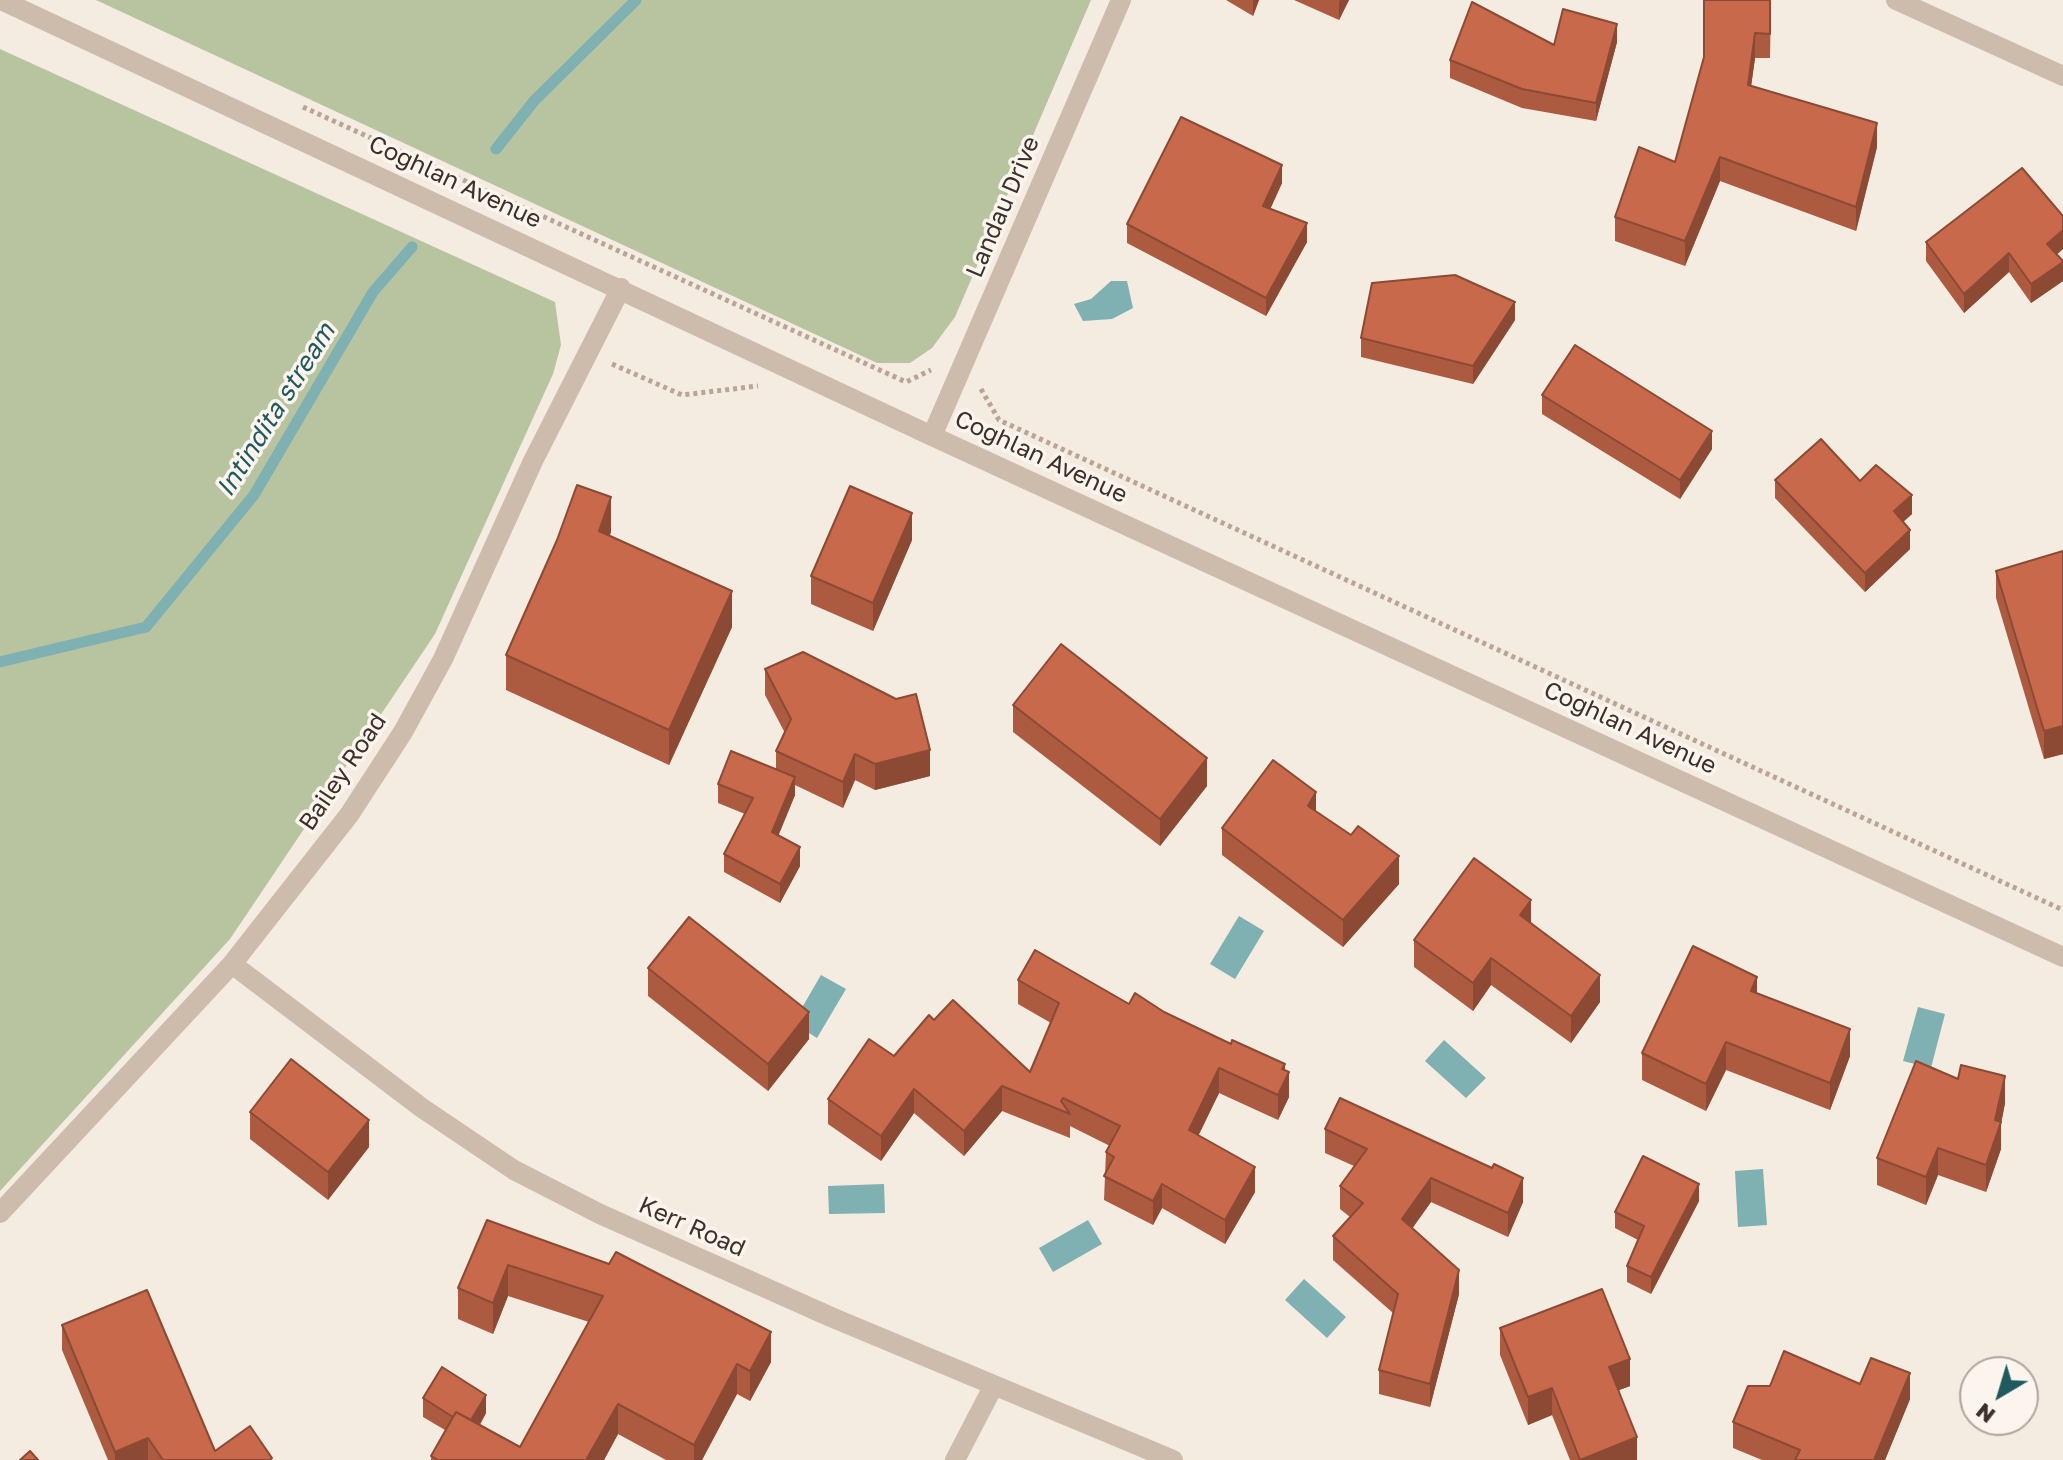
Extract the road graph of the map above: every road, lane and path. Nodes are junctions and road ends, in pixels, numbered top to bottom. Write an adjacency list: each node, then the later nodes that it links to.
1 (1, 0): 6 (street, Coghlan Avenue)
2 (1121, 0): 9 (street, Landau Drive)
3 (1896, 0): 4 (street)
4 (2063, 76)
5 (299, 105): 7 (path)
6 (621, 288): 9 (street, Coghlan Avenue); 12 (street, Bailey Road)
7 (943, 365)
8 (999, 420): 10 (path)
9 (932, 436): 11 (street, Coghlan Avenue)
10 (2063, 910)
11 (2063, 957)
12 (232, 964): 13 (street, Bailey Road); 14 (street, Kerr Road)
13 (0, 1213)
14 (994, 1385): 15 (street); 16 (street, Kerr Road)
15 (955, 1460)
16 (1173, 1460)

